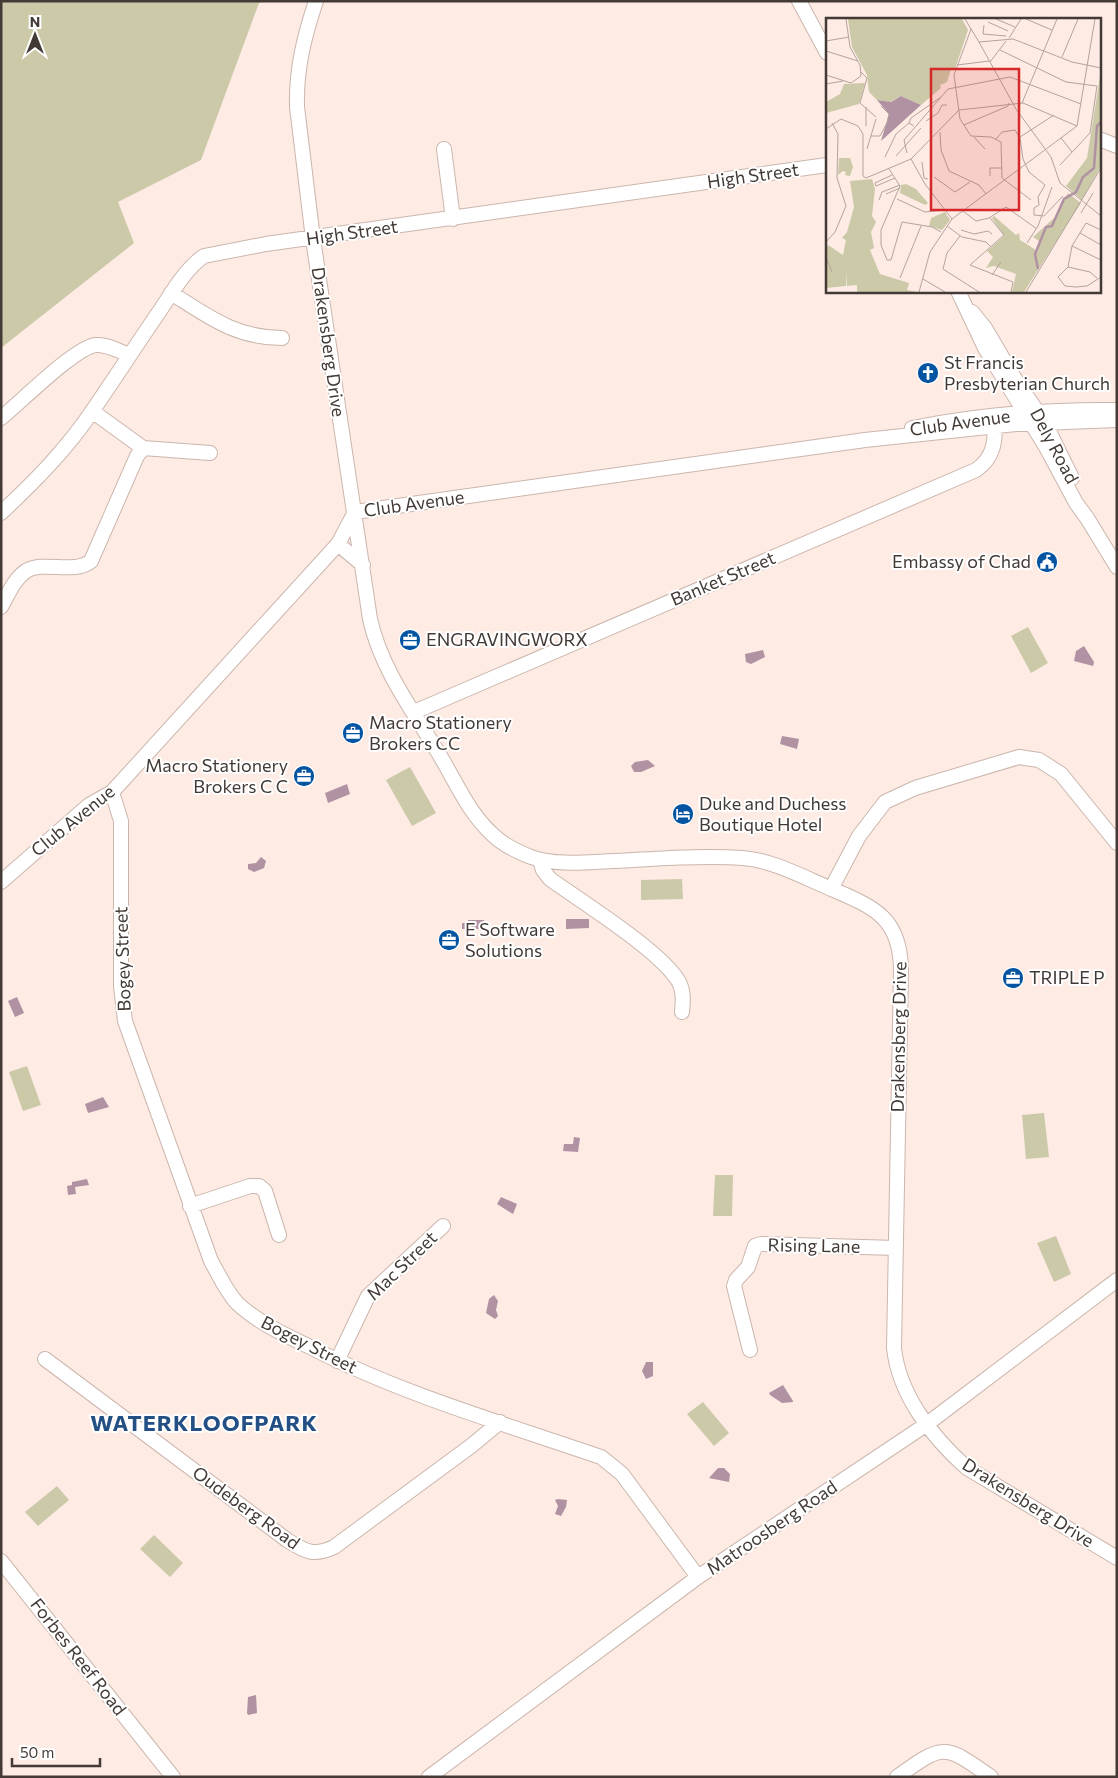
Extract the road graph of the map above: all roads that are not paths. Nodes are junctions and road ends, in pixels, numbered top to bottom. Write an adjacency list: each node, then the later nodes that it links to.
1 (316, 1): 9 (street, Drakensberg Drive)
2 (799, 1): 3 (street)
3 (826, 51)
4 (1100, 139): 5 (street)
5 (1117, 146)
6 (444, 148): 8 (street)
7 (826, 165): 8 (street, High Street)
8 (453, 219): 9 (street, High Street)
9 (313, 239): 10 (street, High Street); 22 (street, Drakensberg Drive)
10 (171, 293): 12 (street); 13 (street, High Street)
11 (961, 297): 17 (street, Dely Road)
12 (282, 338)
13 (129, 356): 15 (street, High Street); 16 (street)
14 (1117, 410): 17 (street, Club Avenue)
15 (92, 411): 20 (street); 23 (street, High Street)
16 (1, 418)
17 (1035, 418): 18 (street, Club Avenue); 19 (street, Club Avenue); 26 (street, Dely Road)
18 (1117, 420)
19 (994, 422): 22 (street, Club Avenue); 28 (street, Banket Street)
20 (143, 448): 21 (street); 27 (street)
21 (210, 453)
22 (355, 512): 24 (street, Club Avenue); 25 (street, Drakensberg Drive)
23 (1, 513)
24 (338, 544): 25 (street); 29 (street, Club Avenue)
25 (363, 565): 28 (street, Drakensberg Drive)
26 (1117, 567)
27 (1, 607)
28 (414, 712): 31 (street, Drakensberg Drive)
29 (112, 792): 32 (street, Club Avenue); 35 (street, Bogey Street)
30 (1117, 843): 33 (street)
31 (540, 860): 33 (street, Drakensberg Drive); 34 (street)
32 (1, 882)
33 (831, 889): 38 (street, Drakensberg Drive)
34 (682, 1012)
35 (190, 1206): 37 (street); 42 (street, Bogey Street)
36 (443, 1226): 42 (street, Mac Street)
37 (279, 1235)
38 (896, 1248): 40 (street, Rising Lane); 44 (street, Drakensberg Drive)
39 (1117, 1280): 44 (street, Matroosberg Road)
40 (750, 1350)
41 (44, 1359): 43 (street, Oudeberg Road)
42 (337, 1361): 43 (street, Bogey Street)
43 (500, 1422): 47 (street, Bogey Street)
44 (926, 1424): 45 (street, Drakensberg Drive); 47 (street, Matroosberg Road)
45 (1117, 1558)
46 (1, 1561): 48 (street, Forbes Reef Road)
47 (698, 1578): 49 (street, Matroosberg Road)
48 (173, 1777)
49 (429, 1777)
50 (897, 1777): 51 (street)
51 (991, 1777)

